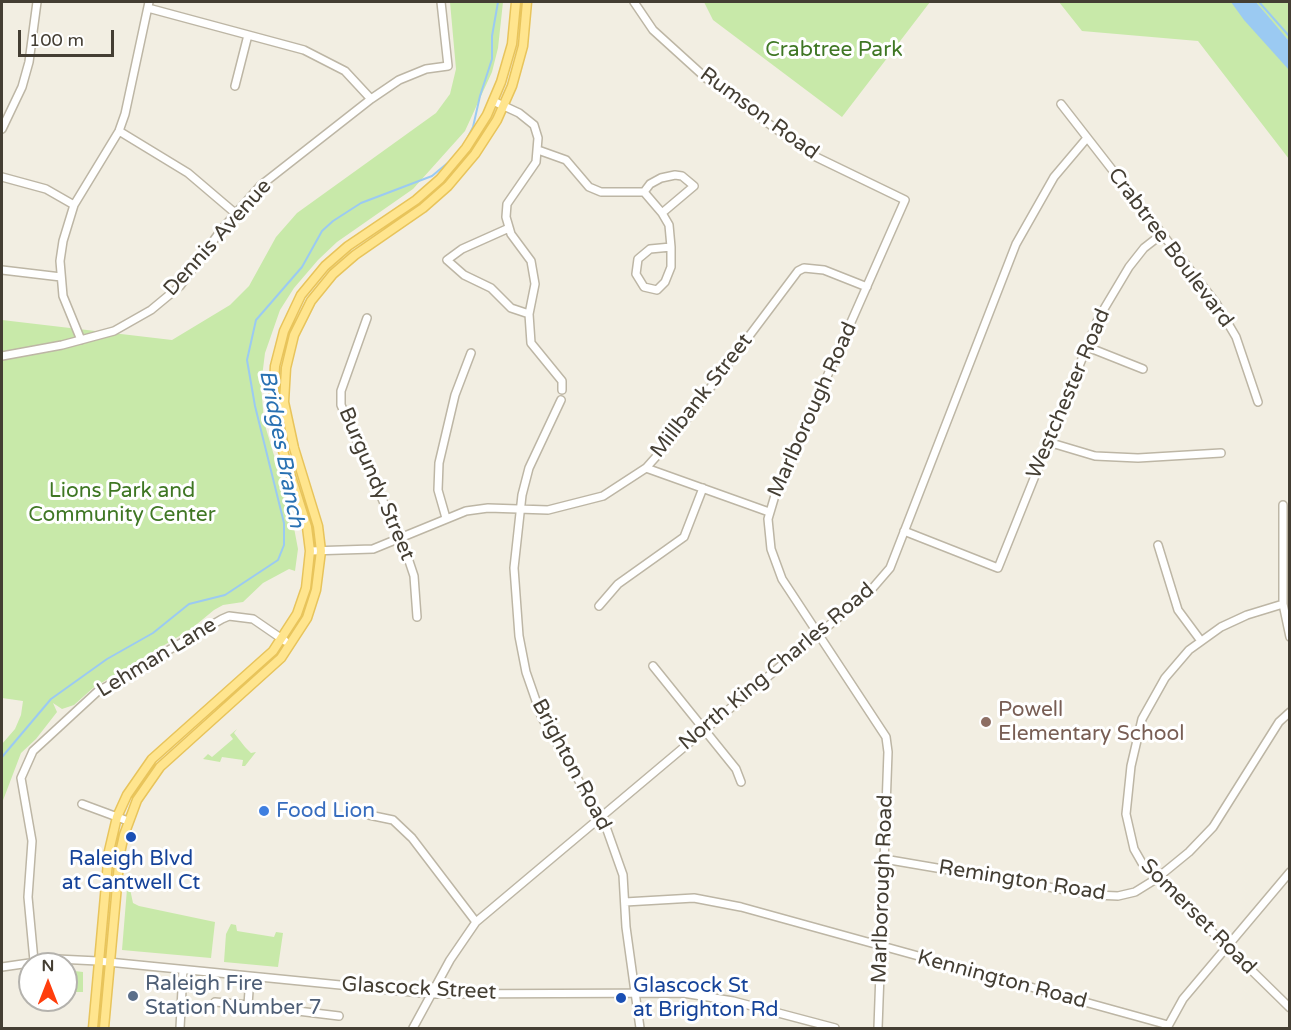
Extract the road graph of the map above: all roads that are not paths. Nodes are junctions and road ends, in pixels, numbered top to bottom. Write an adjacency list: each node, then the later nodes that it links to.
1 (37, 2): 13 (street)
2 (441, 2): 9 (street, Dennis Avenue)
3 (516, 2): 10 (main road)
4 (527, 2): 12 (main road)
5 (634, 2): 19 (street, Rumson Road)
6 (148, 5): 7 (street); 14 (street)
7 (248, 35): 8 (street); 9 (street)
8 (235, 87)
9 (370, 99): 21 (street, Dennis Avenue)
10 (493, 101): 12 (street); 50 (main road)
11 (1061, 105): 15 (street, Crabtree Boulevard)
12 (503, 106): 16 (street); 51 (main road)
13 (2, 129)
14 (119, 131): 20 (street); 21 (street)
15 (1087, 138): 24 (street, Crabtree Boulevard); 47 (street, North King Charles Road)
16 (538, 150): 18 (street); 23 (street)
17 (2, 177): 20 (street)
18 (644, 192): 22 (street); 22 (street)
19 (905, 200): 28 (street, Marlborough Road)
20 (75, 205): 27 (street)
21 (235, 213): 31 (street, Dennis Avenue)
22 (662, 213): 25 (street)
23 (509, 228): 29 (street); 29 (street)
24 (1162, 234): 32 (street, Westchester Road); 38 (street, Crabtree Boulevard)
25 (671, 247): 25 (street)
26 (2, 270): 27 (street)
27 (60, 277): 31 (street)
28 (867, 287): 41 (street, Millbank Street); 45 (street, Marlborough Road)
29 (529, 314): 36 (street)
30 (367, 318): 48 (street, Burgundy Street)
31 (81, 340): 34 (street, Dennis Avenue)
32 (1086, 346): 35 (street); 39 (street, Westchester Road)
33 (471, 353): 46 (street)
34 (2, 356)
35 (1143, 369)
36 (562, 390)
37 (561, 400): 44 (street, Brighton Road)
38 (1258, 402)
39 (1048, 442): 40 (street); 47 (street, Westchester Road)
40 (1221, 453)
41 (646, 468): 42 (street); 44 (street, Millbank Street)
42 (703, 488): 45 (street); 53 (street)
43 (1283, 505): 52 (street)
44 (521, 508): 46 (street, Millbank Street); 67 (street, Brighton Road)
45 (769, 512): 55 (street, Marlborough Road)
46 (446, 518): 48 (street, Millbank Street)
47 (904, 531): 55 (street, North King Charles Road)
48 (400, 540): 51 (street, Millbank Street); 54 (street, Burgundy Street)
49 (1158, 544): 58 (street)
50 (309, 551): 51 (street, Millbank Street); 57 (main road)
51 (321, 551): 59 (main road)
52 (1283, 604): 56 (street); 58 (street, Somerset Road)
53 (599, 606)
54 (417, 617)
55 (818, 633): 62 (street, North King Charles Road); 69 (street, Marlborough Road)
56 (1290, 637)
57 (282, 639): 59 (street, Lehman Lane); 66 (main road); 76 (street, Lehman Lane)
58 (1201, 641): 71 (street, Somerset Road)
59 (291, 646): 68 (main road)
60 (653, 666): 62 (street)
61 (1290, 712): 71 (street, Remington Road)
62 (706, 730): 63 (street); 67 (street, North King Charles Road)
63 (741, 782)
64 (81, 804): 66 (street)
65 (369, 815): 73 (street)
66 (117, 817): 68 (street); 78 (main road)
67 (599, 817): 72 (street, Brighton Road); 73 (street, North King Charles Road)
68 (128, 821): 79 (main road)
69 (884, 859): 71 (street, Remington Road); 74 (street, Marlborough Road)
70 (1289, 873): 75 (street)
71 (1156, 879): 75 (street, Somerset Road)
72 (625, 902): 74 (street, Kennington Road); 84 (street, Brighton Road)
73 (476, 922): 85 (street, North King Charles Road)
74 (881, 946): 90 (street, Kennington Road); 97 (street, Marlborough Road)
75 (1226, 947): 88 (street, Somerset Road); 90 (street)
76 (33, 952)
77 (78, 961): 78 (street, Glascock Street)
78 (98, 961): 79 (street, Glascock Street); 91 (main road)
79 (109, 962): 82 (street, Glascock Street); 92 (main road)
80 (18, 964): 81 (street, Glascock Street)
81 (2, 967)
82 (183, 970): 83 (street, Glascock Street); 93 (street)
83 (250, 977): 85 (street, Glascock Street); 87 (street)
84 (635, 992): 85 (street, Glascock Street); 95 (street, Brighton Road); 96 (street, Glascock Street)
85 (431, 994): 94 (street, North King Charles Road)
86 (215, 1002): 87 (street)
87 (248, 1005): 89 (street)
88 (1290, 1008)
89 (339, 1016)
90 (1167, 1027)
91 (93, 1029)
92 (104, 1029)
93 (180, 1029)
94 (413, 1029)
95 (640, 1029)
96 (835, 1029)
97 (878, 1029)

